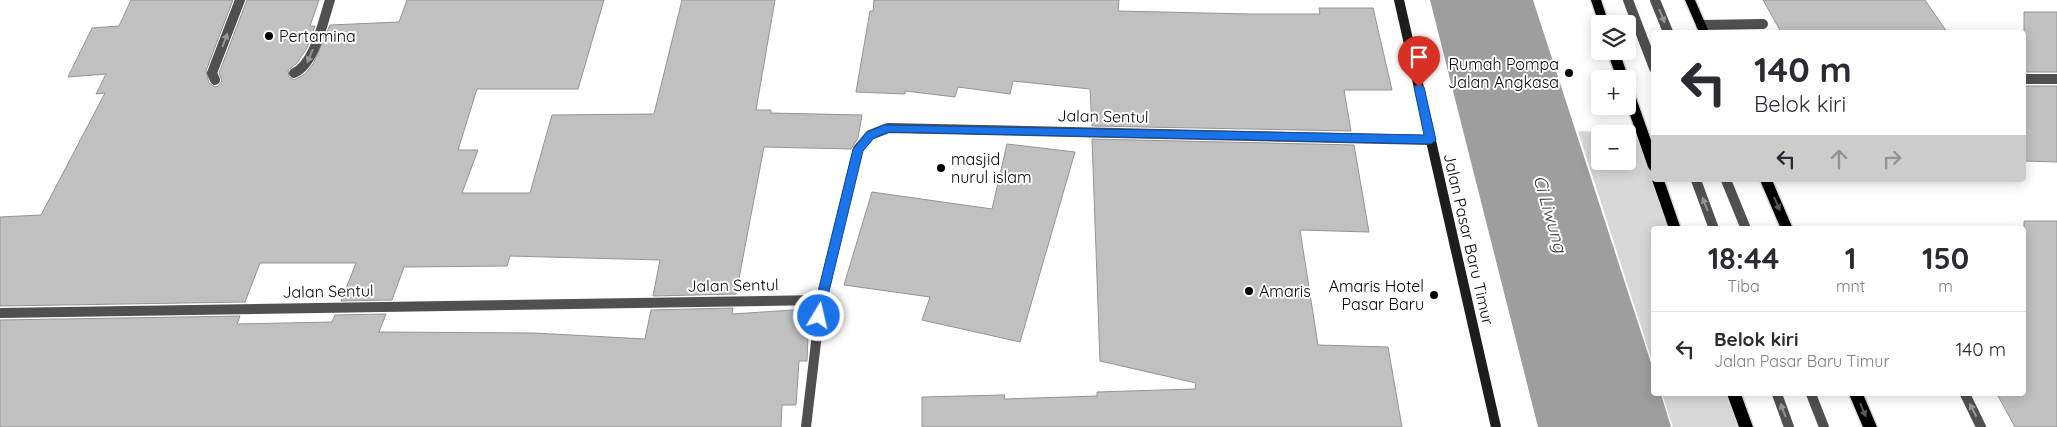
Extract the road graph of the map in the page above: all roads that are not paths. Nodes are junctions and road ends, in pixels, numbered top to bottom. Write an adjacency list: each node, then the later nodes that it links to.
1 (240, 0): 16 (street, one-way to 1)
2 (330, 0): 13 (street, one-way to 13)
3 (1399, 0): 18 (street, Jalan Pasar Baru Timur)
4 (1596, 0): 8 (main road)
5 (1628, 0): 12 (street)
6 (1655, 0): 11 (street, one-way to 11)
7 (1690, 0): 10 (main road)
8 (1601, 15)
9 (1763, 24): 10 (street)
10 (1703, 29)
11 (1667, 30)
12 (1651, 60)
13 (294, 73)
14 (2026, 79): 15 (street)
15 (2057, 79)
16 (215, 80)
17 (1636, 115): 19 (main road)
18 (1431, 140): 28 (street, Jalan Sentul); 36 (street, Jalan Pasar Baru Timur)
19 (1651, 158)
20 (1659, 182): 24 (main road)
21 (1697, 182): 25 (street, one-way to 21)
22 (1727, 182): 26 (street)
23 (1767, 182): 27 (main road, one-way to 27)
24 (1674, 226)
25 (1713, 226)
26 (1745, 226)
27 (1786, 226)
28 (822, 300): 29 (street, Jalan Sentul); 35 (street)
29 (0, 313)
30 (1735, 396): 37 (main road)
31 (1777, 396): 38 (street, one-way to 31)
32 (1812, 396): 39 (street)
33 (1857, 396): 40 (main road, one-way to 40)
34 (1966, 396): 41 (street, one-way to 34)
35 (806, 427)
36 (1496, 427)
37 (1746, 427)
38 (1789, 427)
39 (1824, 427)
40 (1870, 427)
41 (1981, 427)

